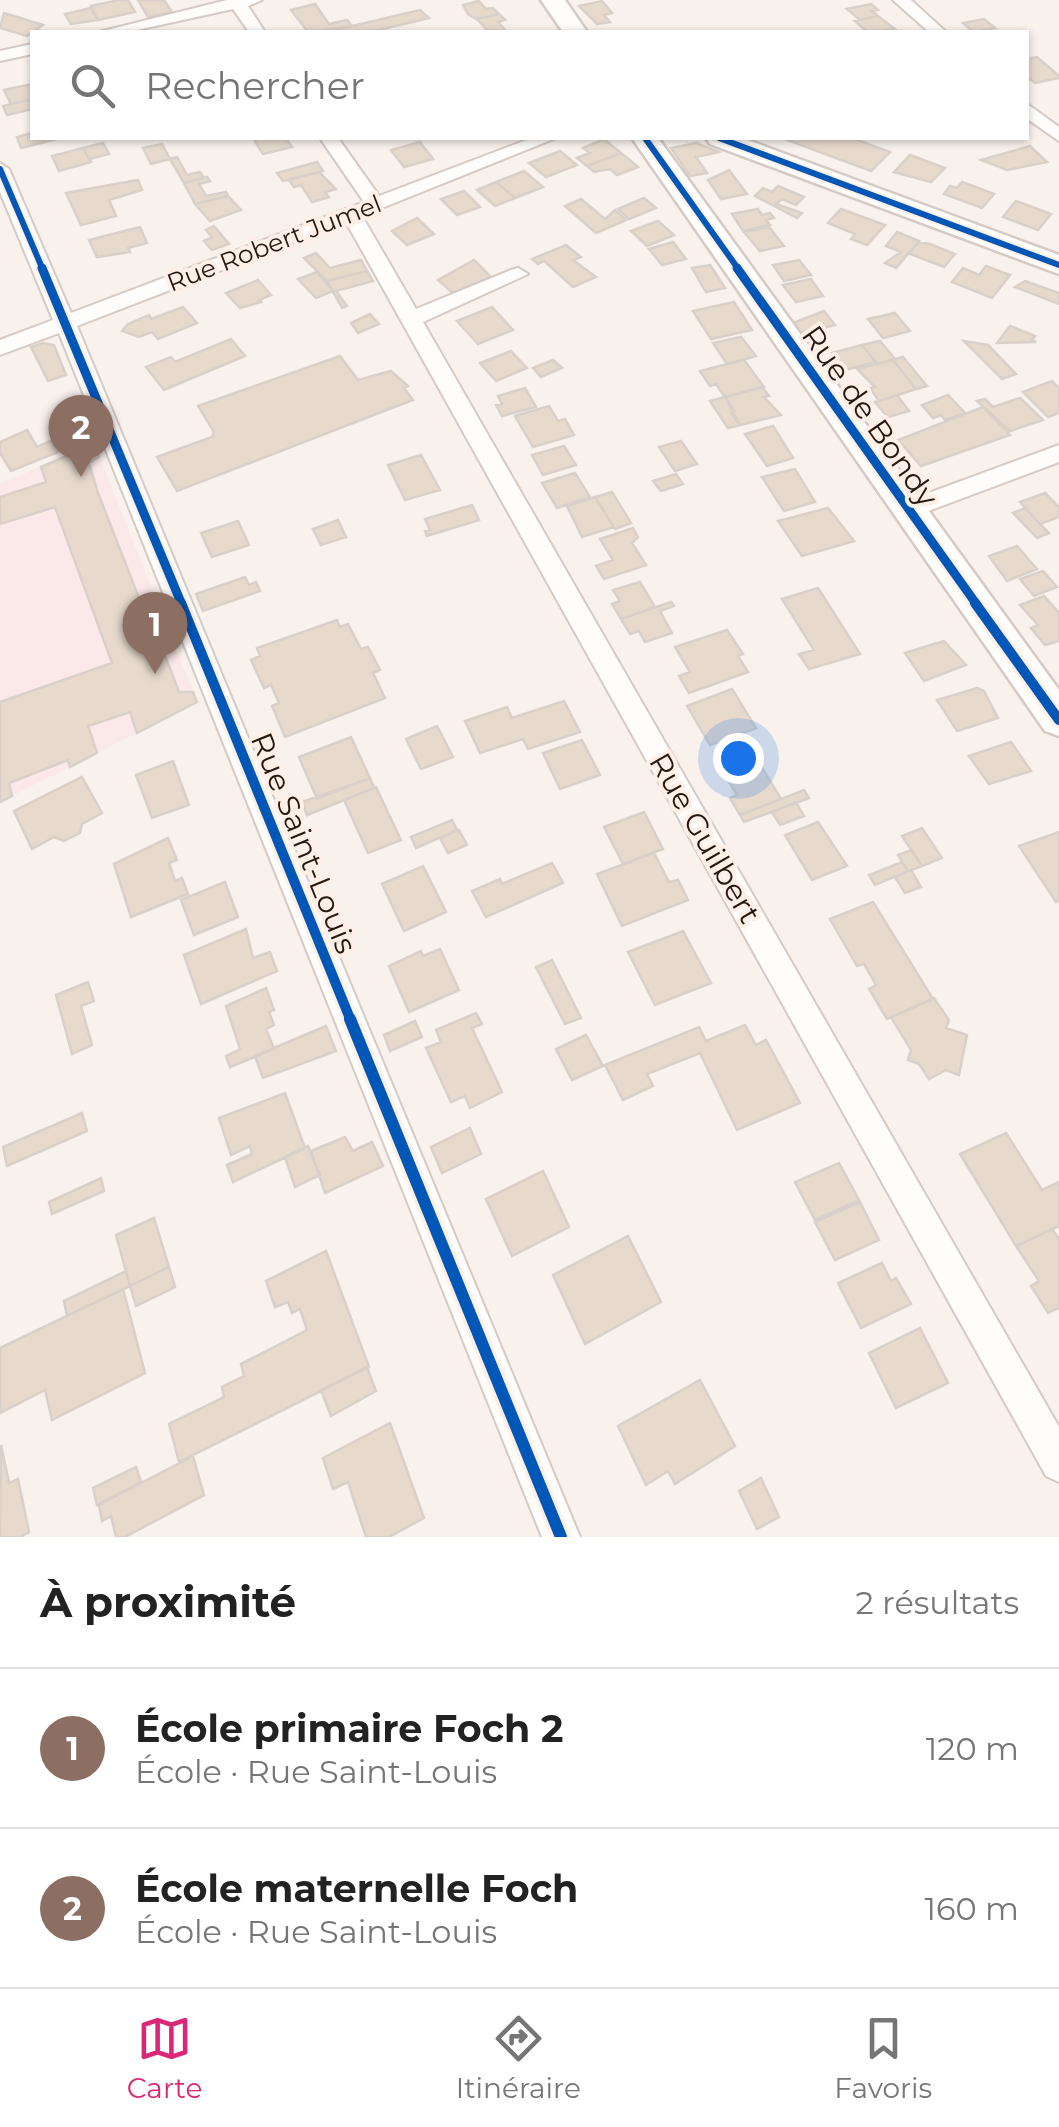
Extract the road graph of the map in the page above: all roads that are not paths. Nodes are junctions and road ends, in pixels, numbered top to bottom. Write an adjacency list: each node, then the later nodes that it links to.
1 (553, 0): 6 (street)
2 (901, 0): 7 (street)
3 (242, 1): 4 (street); 5 (street)
4 (116, 30)
5 (256, 30)
6 (574, 30)
7 (936, 30)
8 (30, 49): 9 (street)
9 (0, 56)
10 (1029, 111): 11 (street)
11 (1059, 136)
12 (331, 140): 17 (street, Rue Guilbert)
13 (543, 140): 17 (street, Rue Robert Jumel)
14 (648, 140): 24 (street, Rue de Bondy)
15 (724, 140): 18 (street)
16 (0, 169): 21 (street, Rue Saint-Louis)
17 (363, 209): 20 (street, Rue Guilbert); 21 (street, Rue Robert Jumel)
18 (1059, 265)
19 (518, 274): 20 (street)
20 (412, 319): 26 (street, Rue Guilbert)
21 (64, 324): 22 (street, Rue Robert Jumel); 27 (street, Rue Saint-Louis)
22 (0, 348)
23 (1059, 453): 24 (street)
24 (906, 510): 25 (street, Rue de Bondy)
25 (1059, 720)
26 (1059, 1463)
27 (561, 1537)

